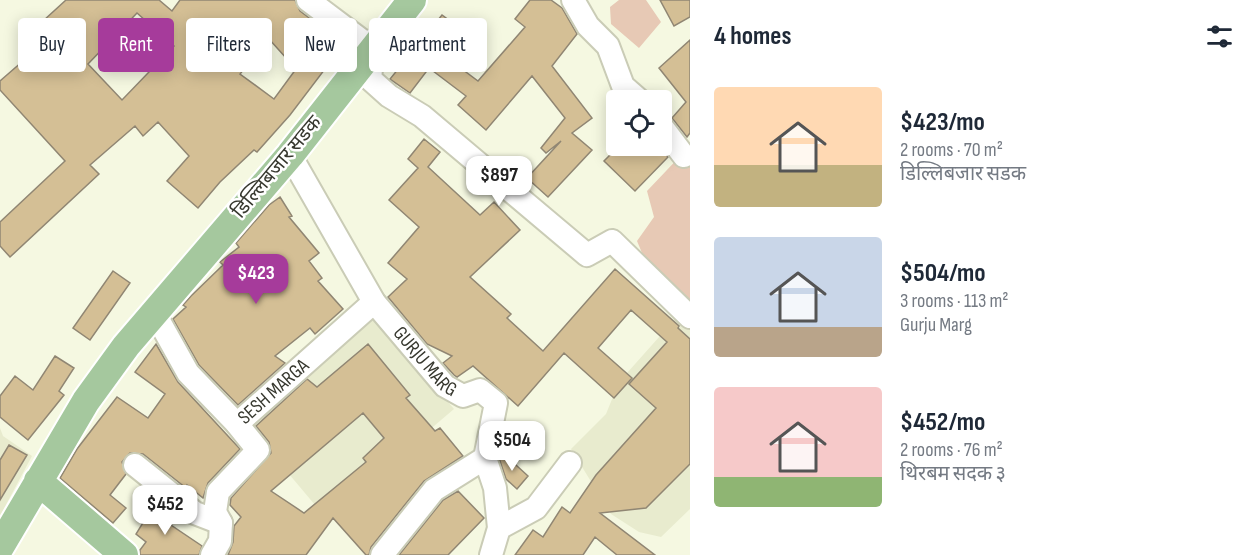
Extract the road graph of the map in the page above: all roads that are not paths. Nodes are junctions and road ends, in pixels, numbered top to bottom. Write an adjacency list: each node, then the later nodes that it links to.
1 (308, 0): 5 (street)
2 (412, 0): 4 (main road, डिल्लिबजार सडक)
3 (573, 0): 8 (street)
4 (398, 18)
5 (369, 47)
6 (369, 55): 10 (main road, डिल्लिबजार सडक)
7 (370, 72): 14 (street)
8 (628, 90)
9 (672, 140): 11 (street)
10 (290, 155): 12 (street, GURJU MARG); 13 (main road, डिल्लिबजार सडक)
11 (684, 156)
12 (374, 302): 15 (street, SESH MARGA); 16 (street, GURJU MARG)
13 (154, 312): 15 (street); 19 (main road, डिल्लिबजार सडक)
14 (690, 317)
15 (237, 424): 20 (street, SESH MARGA)
16 (485, 458): 21 (street, GURJU MARG); 25 (street)
17 (570, 463): 21 (street)
18 (135, 465): 20 (street)
19 (38, 481): 22 (main road, डिल्लिबजार सडक); 23 (main road)
20 (221, 523): 24 (street, SESH MARGA)
21 (499, 528): 26 (street, GURJU MARG)
22 (0, 547)
23 (124, 555)
24 (212, 555)
25 (381, 555)
26 (491, 555)

